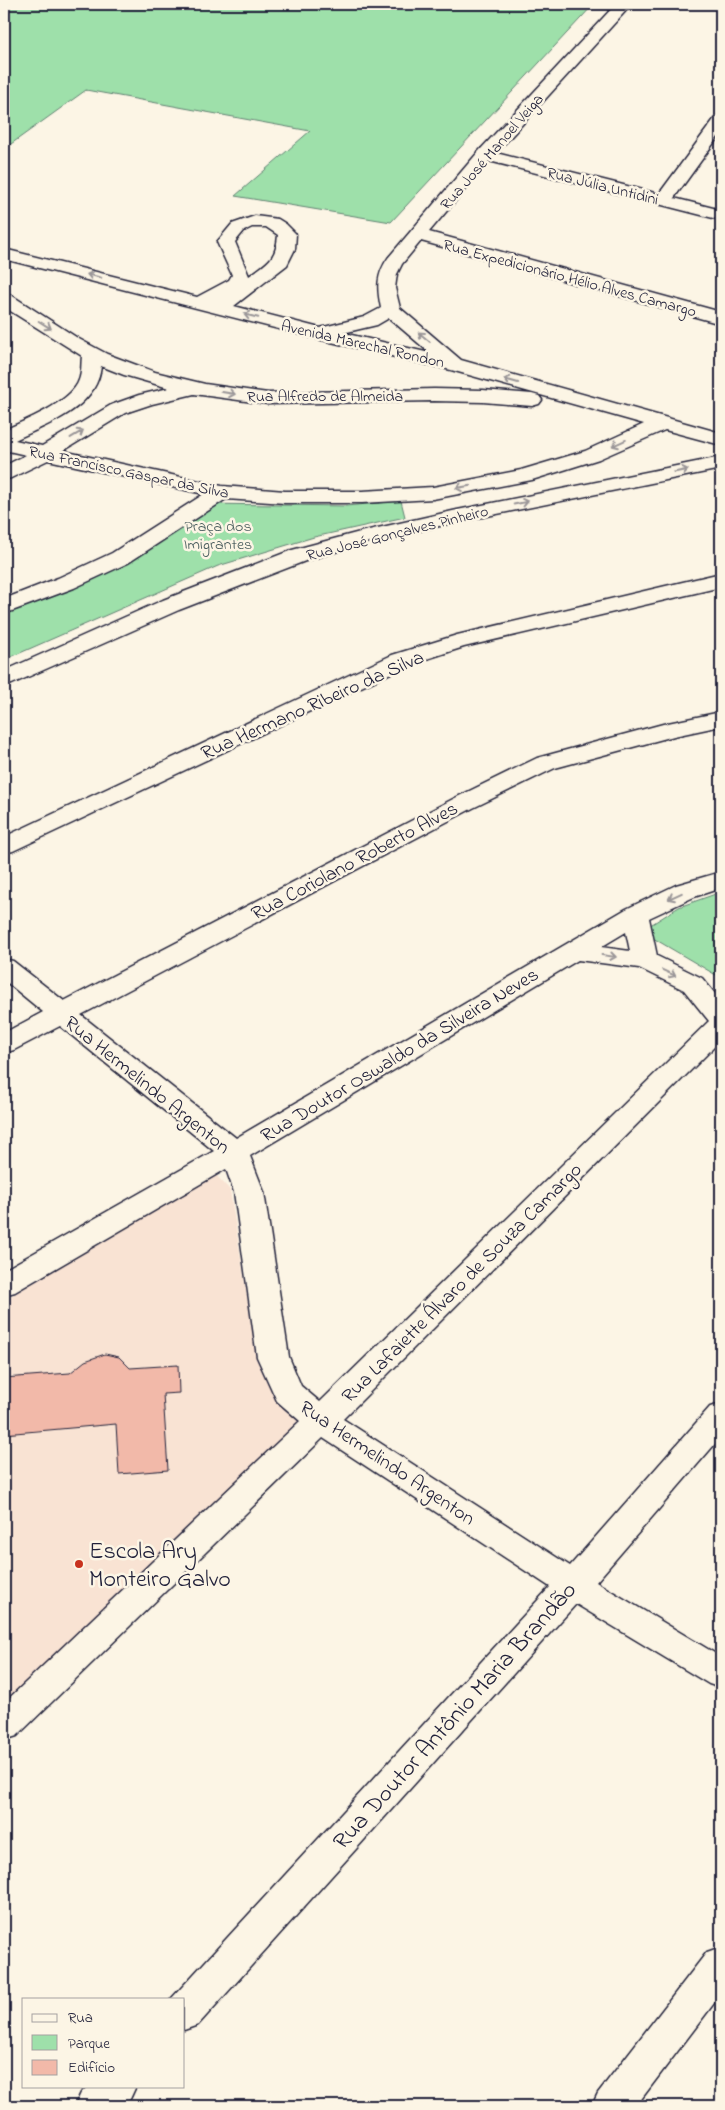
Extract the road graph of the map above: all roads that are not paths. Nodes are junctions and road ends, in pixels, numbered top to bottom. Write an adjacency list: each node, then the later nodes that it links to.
1 (624, 4): 3 (street, Rua José Manoel Veiga)
2 (721, 122): 4 (street)
3 (484, 155): 4 (street, Rua Júlia Untidini); 6 (street, Rua José Manoel Veiga)
4 (664, 200): 5 (street, Rua Júlia Untidini)
5 (716, 212)
6 (418, 235): 13 (street, Rua José Manoel Veiga); 14 (street, Rua Expedicionário Hélio Alves Camargo)
7 (4, 254): 8 (street, Avenida Marechal Rondon)
8 (34, 260): 9 (street); 11 (street, Avenida Marechal Rondon, one-way to 8)
9 (4, 268)
10 (4, 299): 16 (street, Rua Alfredo de Almeida, one-way to 16)
11 (200, 303): 12 (street, Avenida Marechal Rondon); 12 (street)
12 (220, 308): 15 (street, Avenida Marechal Rondon, one-way to 12)
13 (391, 310): 15 (street); 17 (street, one-way to 13)
14 (721, 318)
15 (318, 333): 17 (street, Avenida Marechal Rondon)
16 (92, 354): 18 (street, Rua Alfredo de Almeida); 22 (street)
17 (456, 365): 19 (street); 20 (street, Avenida Marechal Rondon, one-way to 17)
18 (197, 387): 19 (street, Rua Alfredo de Almeida, one-way to 19); 25 (street, one-way to 18)
19 (438, 395): 20 (street, Rua Alfredo de Almeida)
20 (608, 408): 21 (street, Avenida Marechal Rondon)
21 (663, 423): 23 (street, Avenida Marechal Rondon); 29 (street, Rua Francisco Gaspar da Silva, one-way to 29)
22 (4, 438)
23 (721, 438)
24 (4, 444): 25 (street, Rua Francisco Gaspar da Silva)
25 (44, 454): 27 (street); 28 (street, Rua Francisco Gaspar da Silva)
26 (721, 462): 30 (street, Rua José Gonçalves Pinheiro, one-way to 26)
27 (4, 474)
28 (222, 492): 29 (street, Rua Francisco Gaspar da Silva); 32 (street)
29 (433, 493): 30 (street)
30 (456, 516): 33 (street, Rua José Gonçalves Pinheiro)
31 (718, 583): 35 (street, Rua Hermano Ribeiro da Silva)
32 (4, 607)
33 (4, 679)
34 (721, 719): 43 (street, Rua Coriolano Roberto Alves)
35 (4, 846)
36 (721, 880): 37 (street, Rua Doutor Oswaldo da Silveira Neves, one-way to 37)
37 (635, 915): 38 (street, Rua Doutor Oswaldo da Silveira Neves); 39 (street)
38 (574, 951): 39 (street, one-way to 39); 47 (street, Rua Doutor Oswaldo da Silveira Neves)
39 (645, 962): 41 (street, one-way to 41)
40 (4, 967): 43 (street, Rua Hermelindo Argenton)
41 (693, 984): 42 (street); 44 (street)
42 (721, 984)
43 (61, 1013): 46 (street, Rua Coriolano Roberto Alves); 47 (street, Rua Hermelindo Argenton)
44 (721, 1018)
45 (721, 1024): 50 (street, Rua Lafaiette Álvaro de Souza Camargo)
46 (4, 1044)
47 (234, 1152): 48 (street, Rua Doutor Oswaldo da Silveira Neves); 50 (street, Rua Hermelindo Argenton)
48 (4, 1284)
49 (721, 1416): 51 (street, Rua Doutor Antônio Maria Brandão)
50 (321, 1421): 51 (street, Rua Hermelindo Argenton); 53 (street, Rua Lafaiette Álvaro de Souza Camargo)
51 (573, 1585): 52 (street, Rua Hermelindo Argenton); 55 (street, Rua Doutor Antônio Maria Brandão)
52 (721, 1674)
53 (4, 1725)
54 (719, 1972): 58 (street)
55 (185, 2011)
56 (114, 2088): 57 (street)
57 (95, 2106)
58 (612, 2106)

